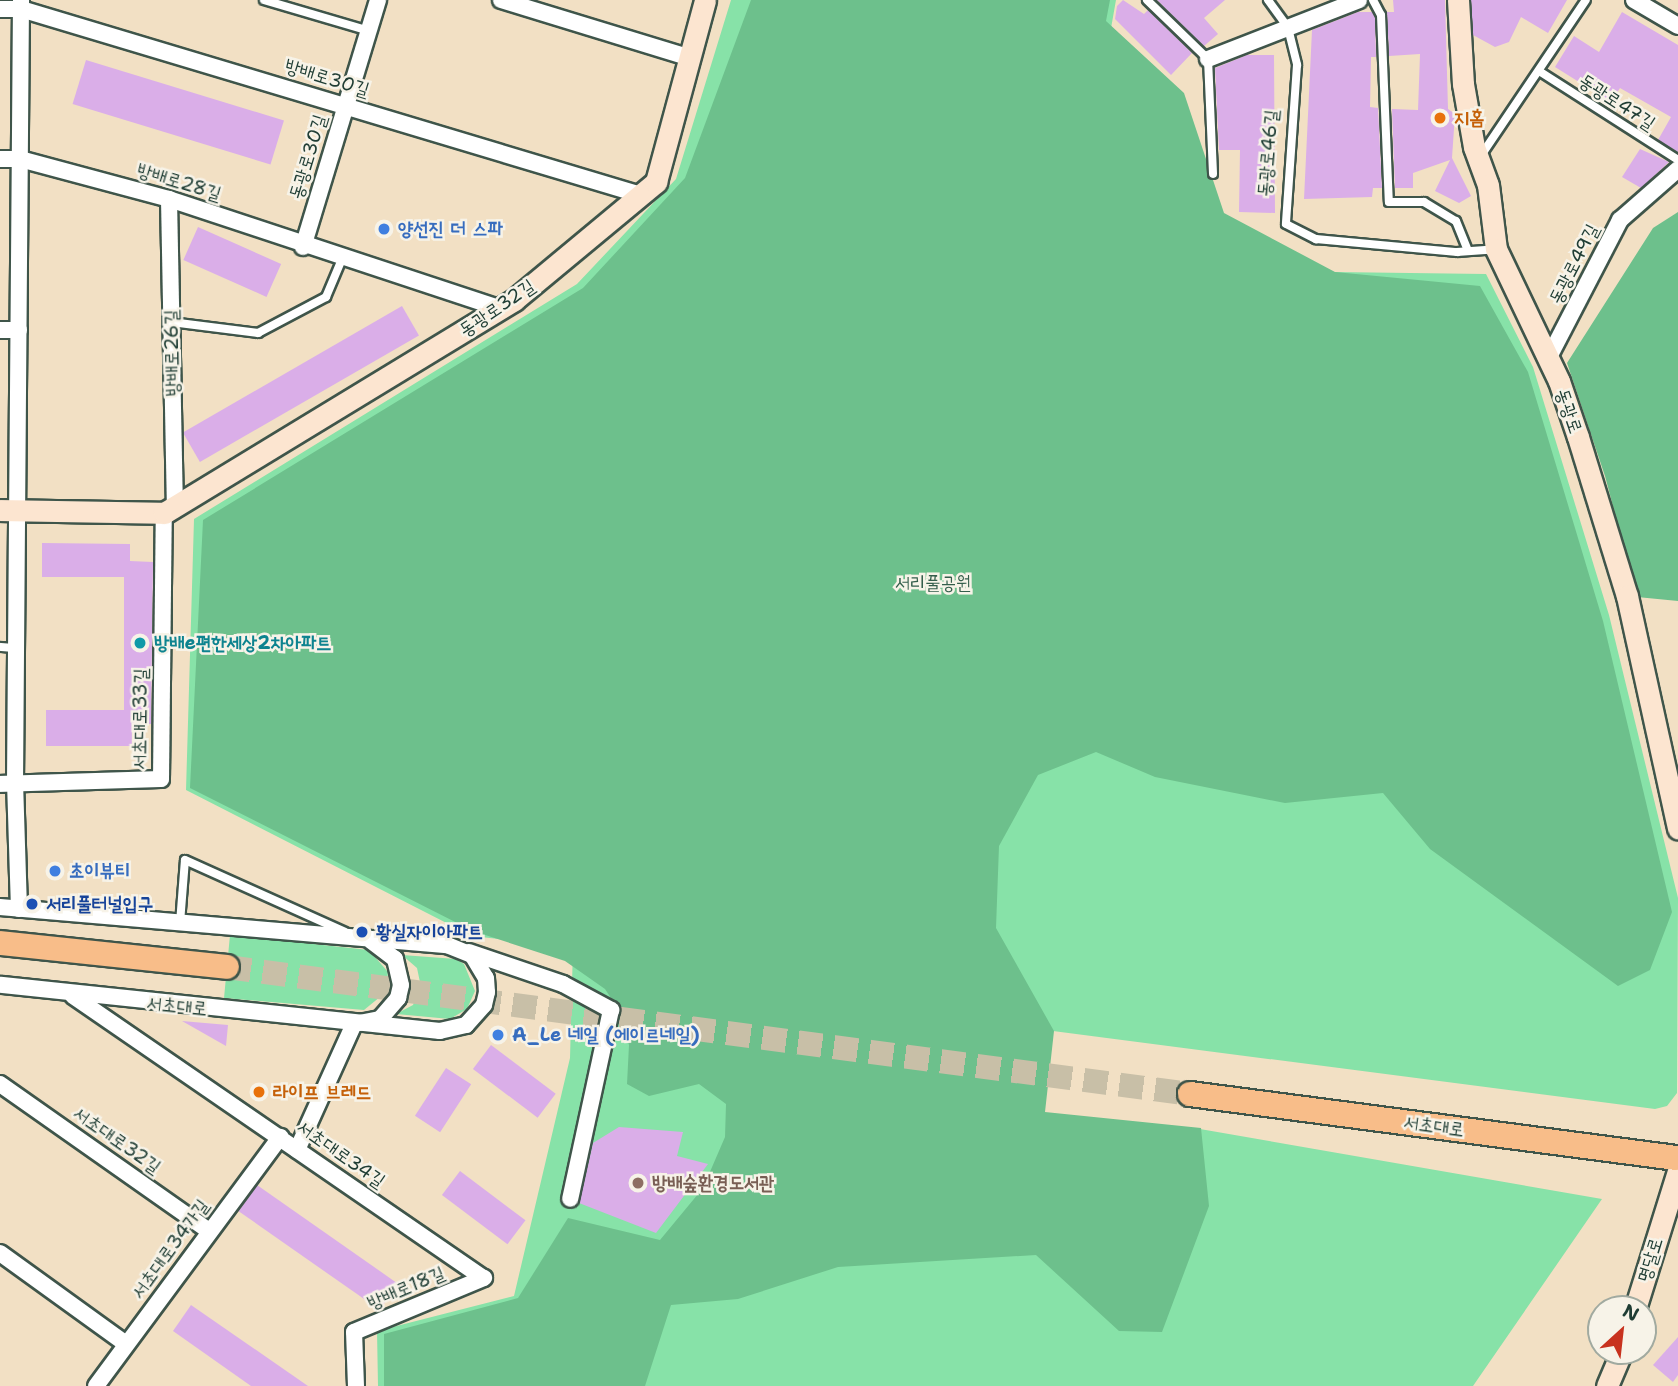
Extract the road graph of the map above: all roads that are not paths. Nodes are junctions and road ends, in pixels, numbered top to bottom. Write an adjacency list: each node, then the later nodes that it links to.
1 (264, 0): 17 (lane)
2 (378, 0): 17 (street, 동광로30길)
3 (501, 0): 13 (street)
4 (705, 0): 18 (street, 동광로32길)
5 (1147, 0): 19 (lane)
6 (1268, 0): 16 (lane, 동광로46길)
7 (1359, 0): 16 (street)
8 (1373, 0): 32 (lane)
9 (1458, 0): 24 (street, 동광로)
10 (1586, 0): 20 (lane)
11 (1634, 0): 15 (street)
12 (21, 5): 14 (street, 방배로30길); 21 (street, 방배로30길); 23 (street)
13 (536, 5): 18 (street)
14 (0, 9)
15 (1678, 26)
16 (1288, 28): 19 (street); 32 (lane, 동광로46길)
17 (369, 31): 21 (street, 동광로30길)
18 (691, 58): 28 (street, 동광로32길)
19 (1208, 59): 27 (lane)
20 (1539, 71): 24 (lane); 25 (lane, 동광로47길)
21 (345, 105): 28 (street, 방배로30길); 30 (street, 동광로30길)
22 (0, 159): 23 (street, 방배로28길)
23 (20, 159): 29 (street, 방배로28길); 37 (street)
24 (1479, 159): 31 (street, 동광로)
25 (1678, 160)
26 (1678, 169): 38 (street, 동광로49길)
27 (1213, 174)
28 (641, 195): 34 (street, 동광로32길)
29 (169, 199): 30 (street, 방배로28길); 35 (street, 방배로26길)
30 (303, 247): 33 (street, 방배로28길)
31 (1496, 249): 32 (lane, 동광로46길); 38 (street, 동광로)
32 (1468, 251)
33 (342, 259): 34 (street, 방배로28길); 35 (lane)
34 (501, 309): 40 (street, 동광로32길)
35 (171, 322): 40 (street, 방배로26길)
36 (0, 330): 37 (street)
37 (19, 330): 39 (street)
38 (1548, 359): 43 (street, 동광로)
39 (8, 510): 40 (street); 41 (street)
40 (169, 510): 42 (street, 서초대로33길)
41 (8, 648): 42 (street)
42 (8, 783): 45 (street)
43 (1678, 828)
44 (0, 907): 45 (street, 서초대로)
45 (19, 909): 46 (street, 서초대로)
46 (180, 923): 47 (street, 서초대로); 47 (lane, 서초대로)
47 (362, 939): 49 (street, 서초대로); 53 (street, 서초대로)
48 (0, 943): 50 (main road)
49 (460, 949): 53 (street, 서초대로); 60 (street)
50 (227, 967)
51 (0, 985): 52 (street, 서초대로)
52 (71, 994): 53 (street, 서초대로); 56 (street, 서초대로34길)
53 (354, 1024): 57 (street)
54 (0, 1084): 61 (street, 서초대로32길)
55 (1190, 1094): 58 (main road, 서초대로)
56 (280, 1137): 57 (street, 서초대로34길); 61 (street, 서초대로34가길)
57 (297, 1150): 63 (street, 서초대로34길)
58 (1678, 1158)
59 (1678, 1171): 64 (street, 명달로)
60 (570, 1199)
61 (209, 1230): 65 (street, 서초대로34가길)
62 (0, 1253): 65 (street)
63 (484, 1278): 68 (street, 방배로18길)
64 (1639, 1295)
65 (126, 1344): 67 (street, 서초대로34가길)
66 (1616, 1365): 69 (street)
67 (96, 1386)
68 (356, 1386)
69 (1607, 1386)

